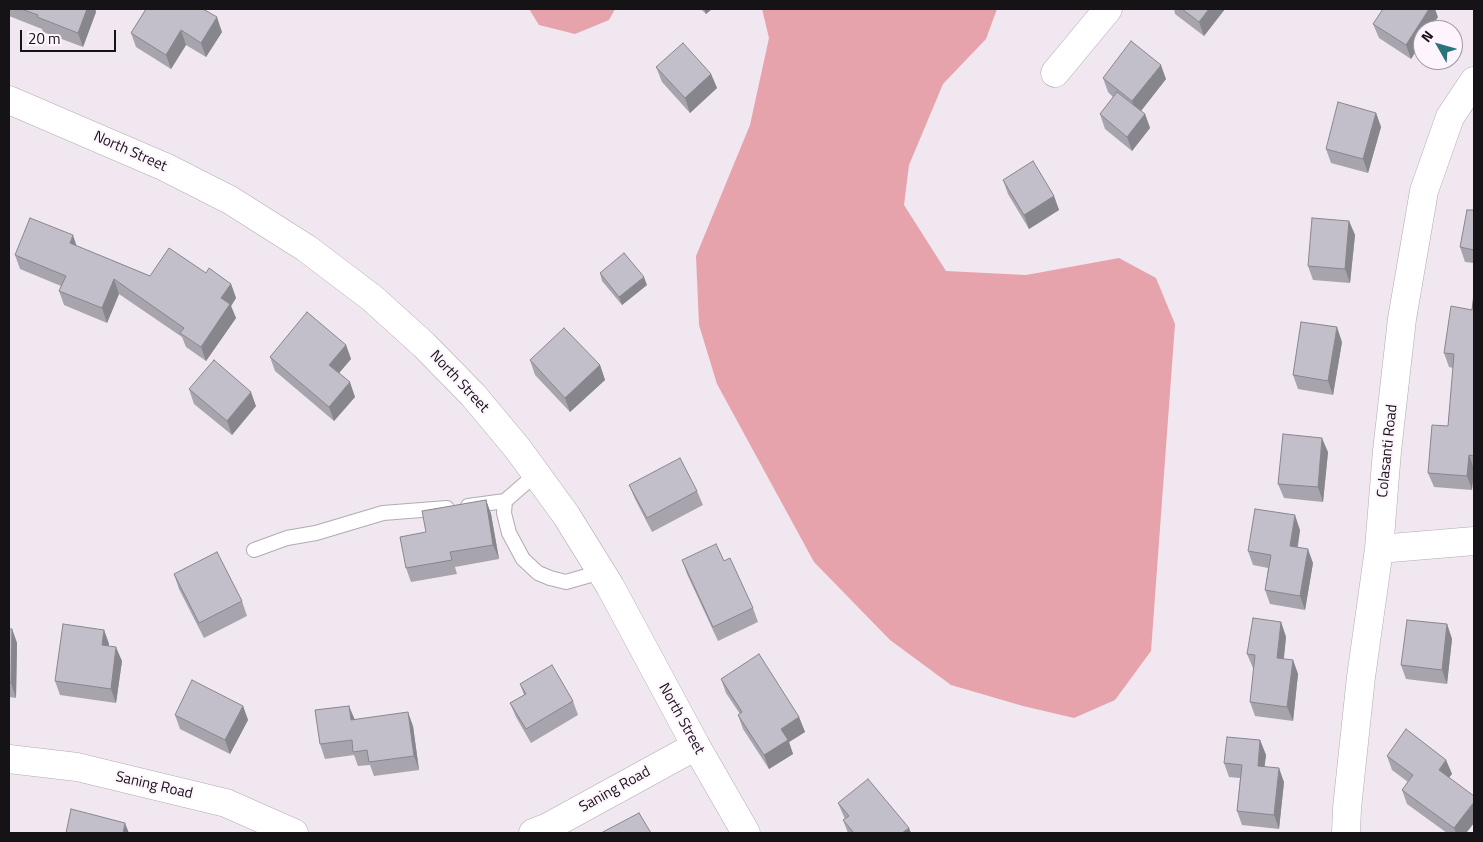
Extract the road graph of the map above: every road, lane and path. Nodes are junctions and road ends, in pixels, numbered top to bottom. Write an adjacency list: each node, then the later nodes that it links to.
1 (1108, 9): 2 (street)
2 (1055, 73)
3 (1474, 81): 8 (street, Colasanti Road)
4 (9, 100): 5 (street, North Street)
5 (536, 474): 6 (lane); 10 (street, North Street)
6 (505, 501): 9 (lane); 10 (lane)
7 (1474, 541): 8 (street)
8 (1379, 549): 16 (street, Colasanti Road)
9 (254, 550)
10 (601, 572): 11 (street, North Street)
11 (696, 746): 14 (street, Saning Road); 15 (street, North Street)
12 (9, 759): 13 (street, Saning Road)
13 (294, 833)
14 (534, 833)
15 (746, 833)
16 (1346, 833)

